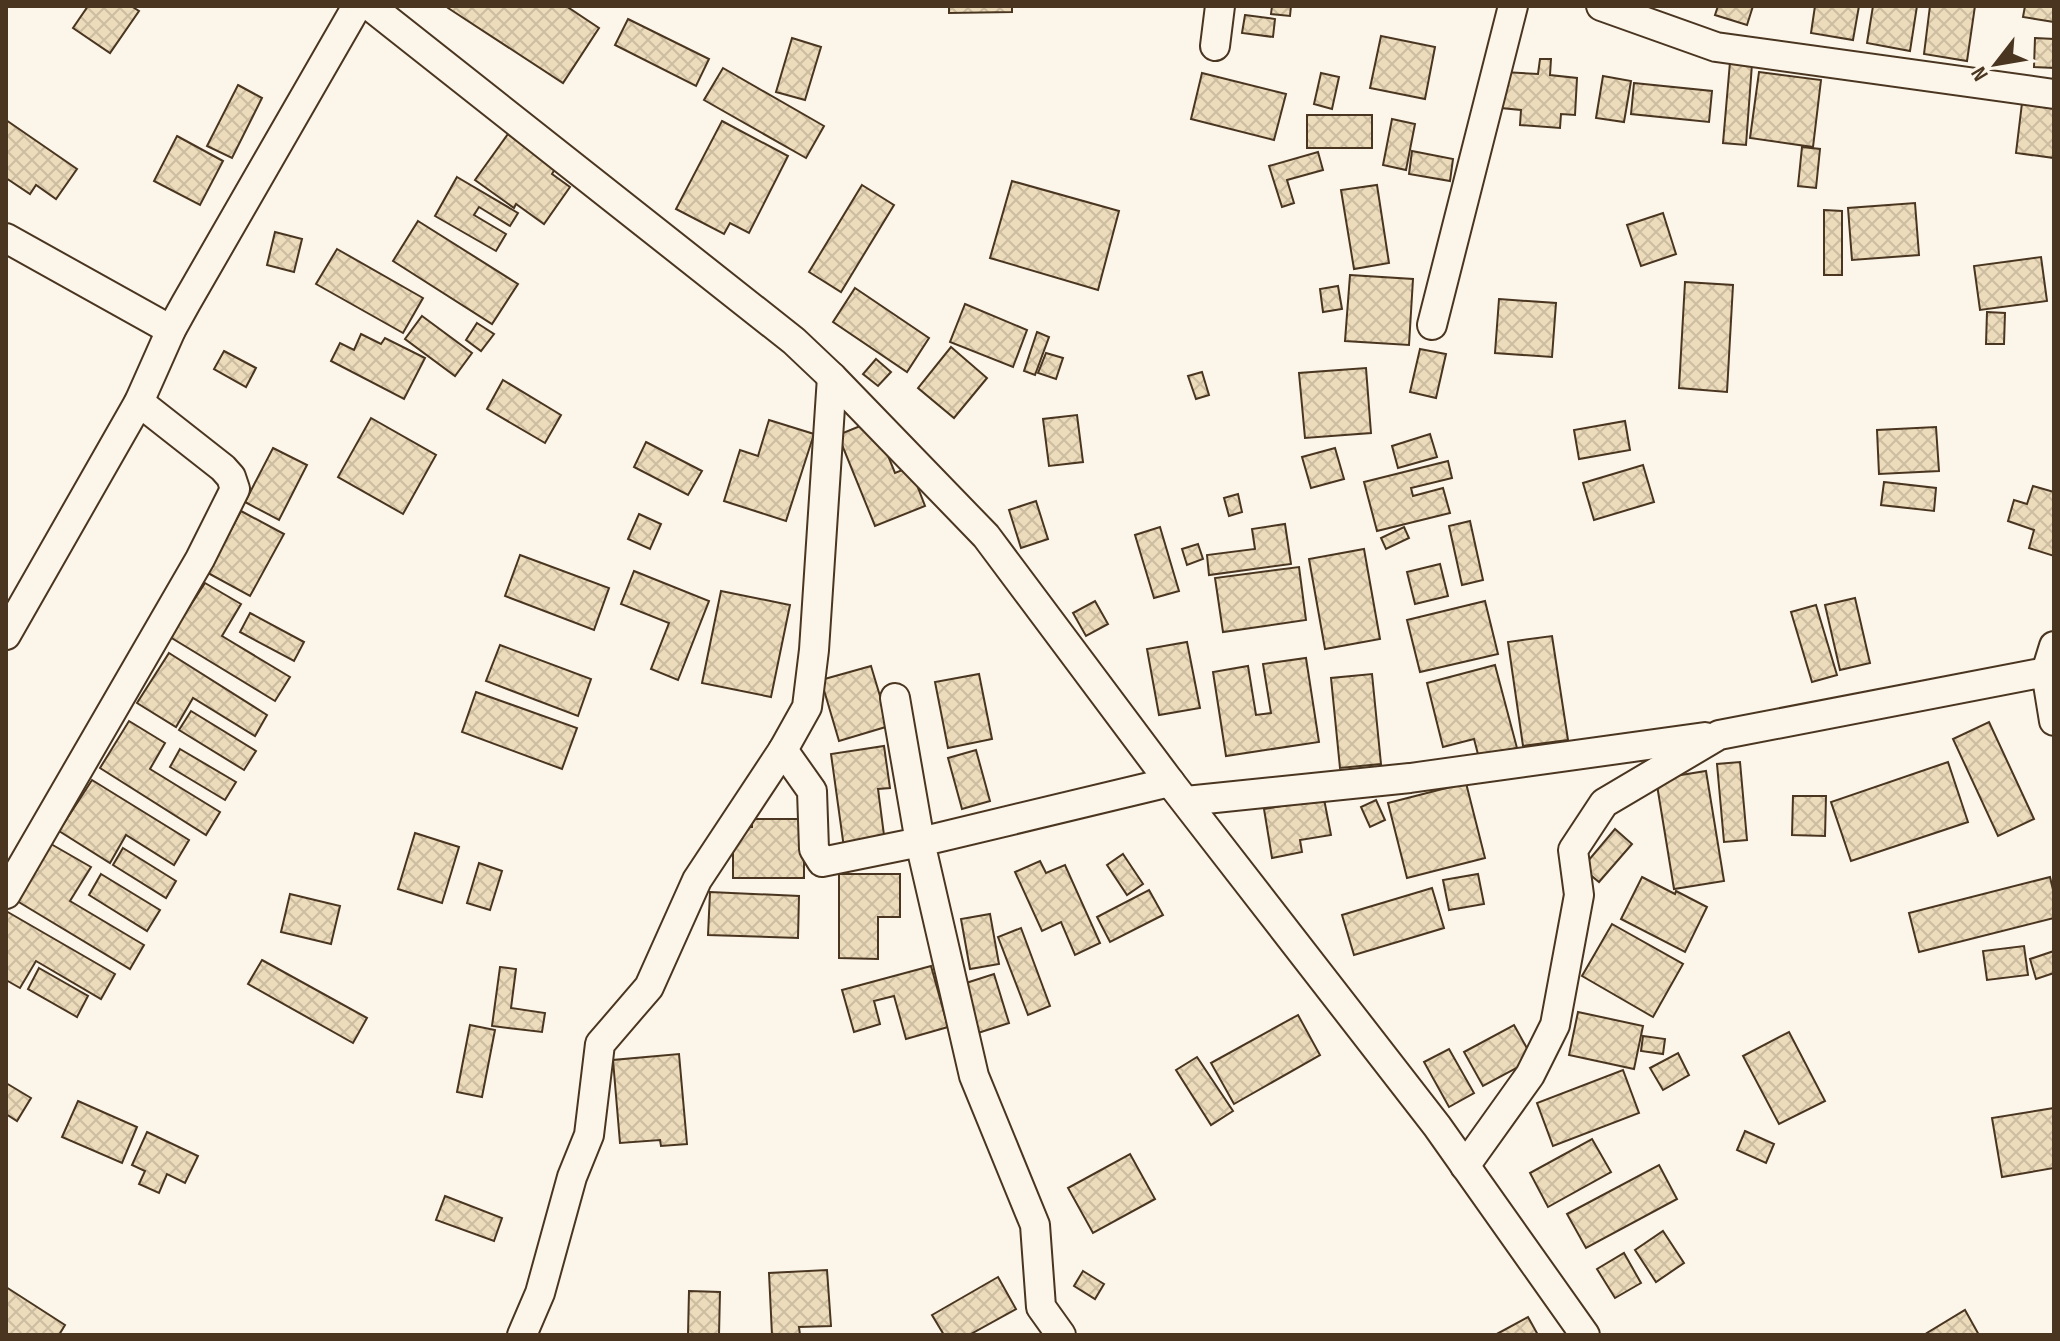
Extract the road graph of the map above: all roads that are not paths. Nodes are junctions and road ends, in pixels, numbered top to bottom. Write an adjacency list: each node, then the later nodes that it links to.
1 (357, 6): 10 (street)
2 (370, 6): 11 (street)
3 (1220, 6): 6 (street)
4 (1513, 6): 9 (street)
5 (1601, 6): 7 (street)
6 (1215, 46)
7 (2054, 94)
8 (6, 238): 10 (street)
9 (1432, 325)
10 (171, 330): 12 (street)
11 (832, 377): 18 (street); 19 (street)
12 (139, 402): 13 (street); 21 (street)
13 (6, 635)
14 (2050, 659): 16 (street); 17 (street)
15 (895, 698): 20 (street)
16 (2054, 721)
17 (1719, 735): 19 (street); 22 (street)
18 (783, 750): 20 (street); 23 (street)
19 (1178, 792): 20 (street); 22 (street)
20 (920, 842): 24 (street)
21 (6, 894)
22 (1465, 1166): 25 (street)
23 (522, 1335)
24 (1061, 1335)
25 (1585, 1335)

